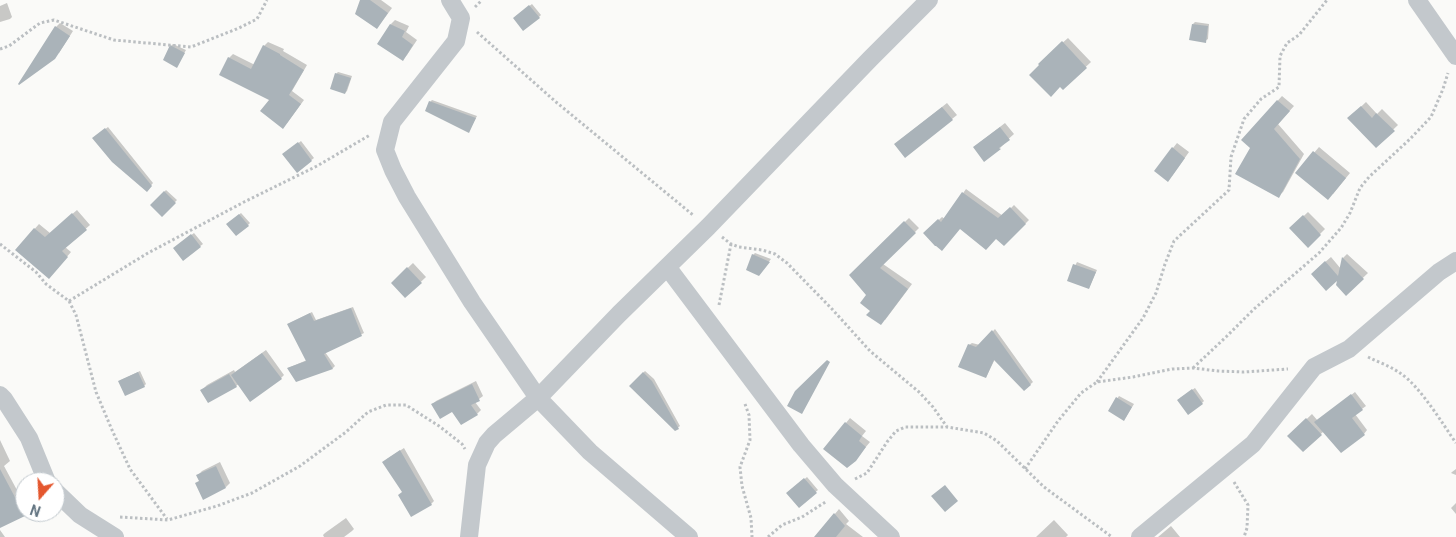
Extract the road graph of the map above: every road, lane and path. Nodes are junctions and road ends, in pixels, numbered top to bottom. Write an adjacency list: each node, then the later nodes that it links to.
1 (267, 0): 7 (path)
2 (450, 0): 6 (street)
3 (929, 0): 10 (street)
4 (1327, 0): 20 (path)
5 (1417, 0): 8 (street)
6 (461, 18): 9 (street); 10 (path)
7 (0, 49)
8 (1455, 54): 19 (path)
9 (392, 122): 15 (path); 23 (street)
10 (708, 227): 12 (path); 14 (street)
11 (0, 244): 15 (path)
12 (731, 244): 16 (path); 24 (path)
13 (1456, 261): 17 (street)
14 (668, 268): 23 (street); 30 (street)
15 (69, 301): 33 (path)
16 (717, 310)
17 (1349, 349): 18 (street); 25 (path)
18 (1314, 367): 19 (path); 41 (street)
19 (1193, 368): 20 (path)
20 (1098, 382): 27 (path)
21 (0, 395): 28 (street)
22 (746, 397): 37 (path)
23 (538, 398): 26 (street); 36 (street)
24 (948, 427): 27 (path); 30 (path)
25 (1456, 443)
26 (477, 465): 33 (path); 35 (street)
27 (1025, 469): 40 (path)
28 (43, 472)
29 (1233, 479): 42 (path)
30 (835, 485): 38 (path); 39 (street)
31 (65, 501): 34 (street)
32 (119, 517): 33 (path)
33 (168, 520)
34 (115, 537)
35 (469, 537)
36 (689, 537)
37 (752, 537)
38 (768, 537)
39 (891, 537)
40 (1112, 537)
41 (1140, 537)
42 (1244, 537)

